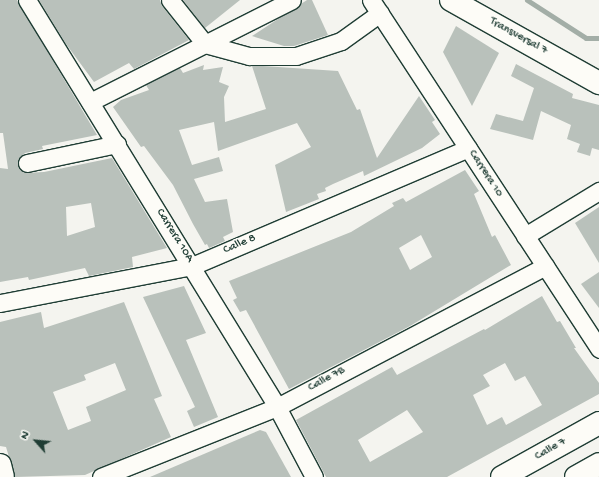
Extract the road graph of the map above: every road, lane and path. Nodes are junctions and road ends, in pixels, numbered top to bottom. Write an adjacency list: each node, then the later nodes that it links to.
1 (27, 0): 8 (street, Carrera 10A)
2 (170, 0): 6 (street)
3 (292, 0): 6 (street)
4 (451, 0): 7 (street, Transversal 7)
5 (375, 6): 6 (street); 10 (street, Carrera 10)
6 (205, 44): 8 (street)
7 (594, 77)
8 (90, 102): 9 (street, Carrera 10A)
9 (117, 144): 11 (street); 14 (street, Carrera 10A)
10 (468, 148): 13 (street, Carrera 10); 14 (street, Calle 8)
11 (27, 163)
12 (599, 191): 13 (street)
13 (525, 236): 15 (street, Carrera 10)
14 (192, 266): 16 (street, Calle 8); 18 (street, Carrera 10A)
15 (545, 266): 17 (street, Carrera 10); 18 (street, Calle 7B)
16 (0, 303)
17 (599, 349)
18 (277, 406): 23 (street, Calle 7B); 24 (street, Carrera 10A)
19 (599, 423): 25 (street, Calle 7)
20 (599, 464): 26 (street)
21 (0, 466): 22 (street)
22 (3, 477)
23 (101, 477)
24 (314, 477)
25 (502, 477)
26 (576, 477)

